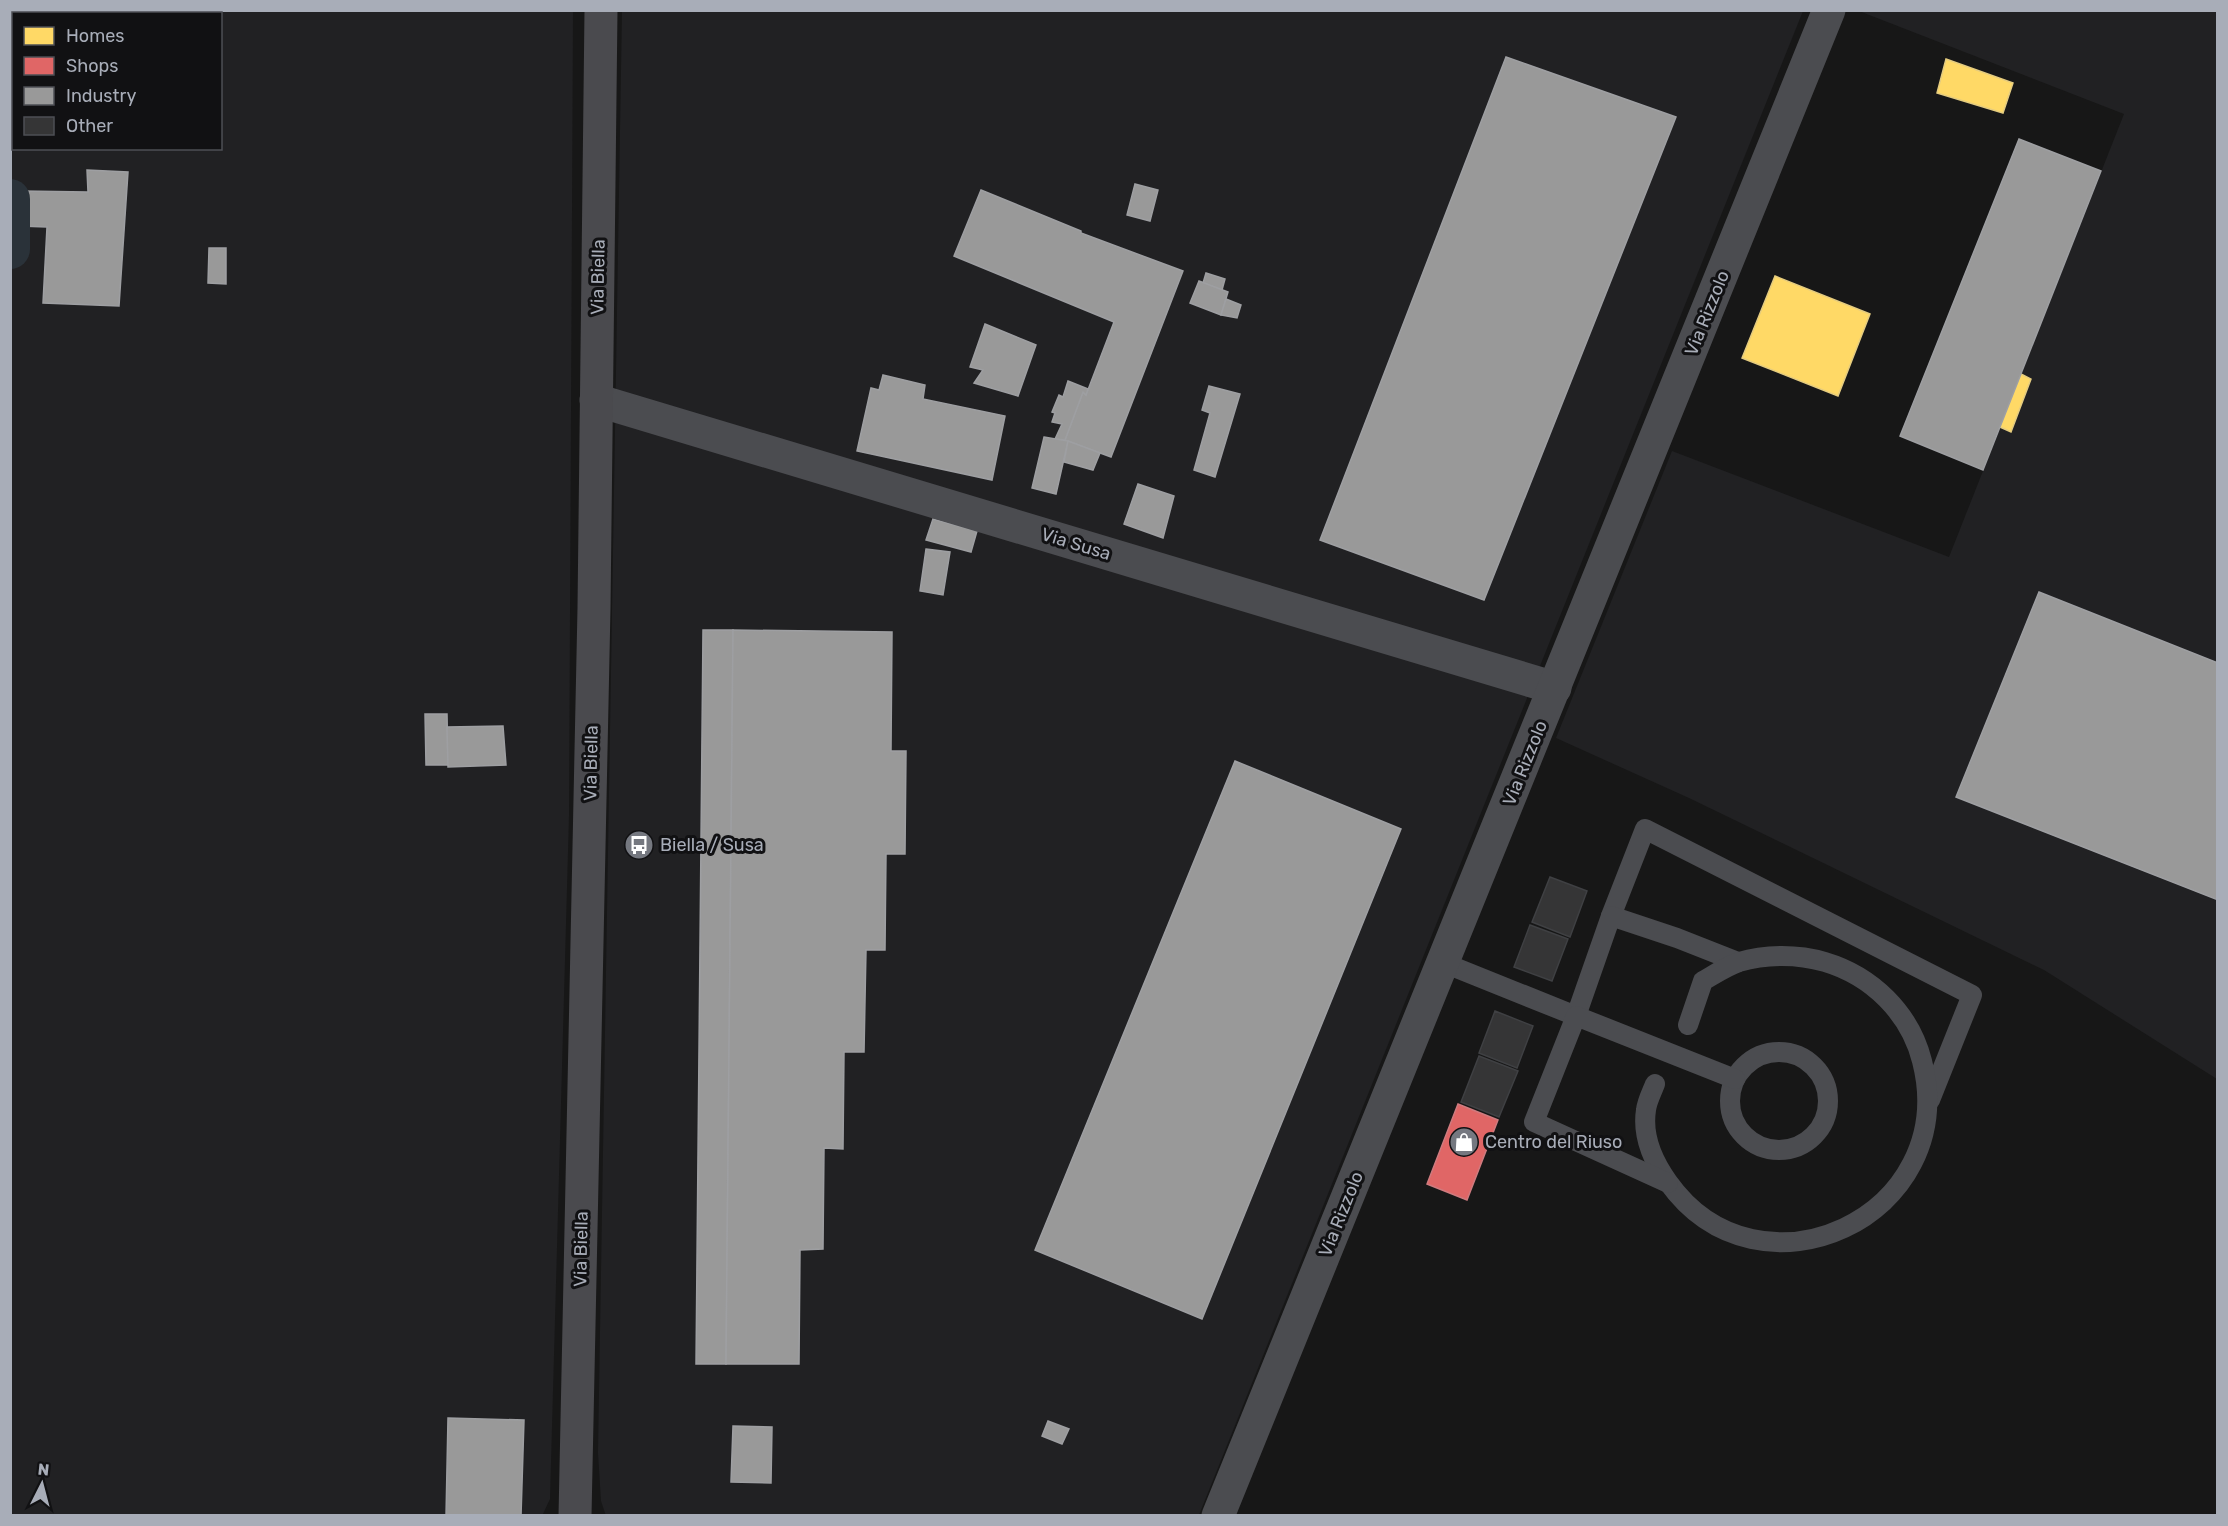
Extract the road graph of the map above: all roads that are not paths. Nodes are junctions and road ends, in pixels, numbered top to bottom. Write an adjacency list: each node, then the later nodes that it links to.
1 (601, 10): 3 (main road, Via Biella)
2 (1829, 10): 4 (street, Via Rizzolo)
3 (596, 400): 4 (street, Via Susa); 14 (main road, Via Biella)
4 (1555, 688): 7 (street, Via Rizzolo)
5 (1611, 916): 6 (lane); 8 (lane); 12 (lane)
6 (1738, 962): 9 (lane); 12 (lane)
7 (1444, 963): 8 (lane); 15 (street, Via Rizzolo)
8 (1576, 1016): 10 (lane); 13 (lane)
9 (1688, 1025)
10 (1735, 1079): 10 (lane)
11 (1655, 1084): 13 (lane)
12 (1928, 1106): 13 (lane)
13 (1669, 1184)
14 (575, 1515)
15 (1218, 1515)

